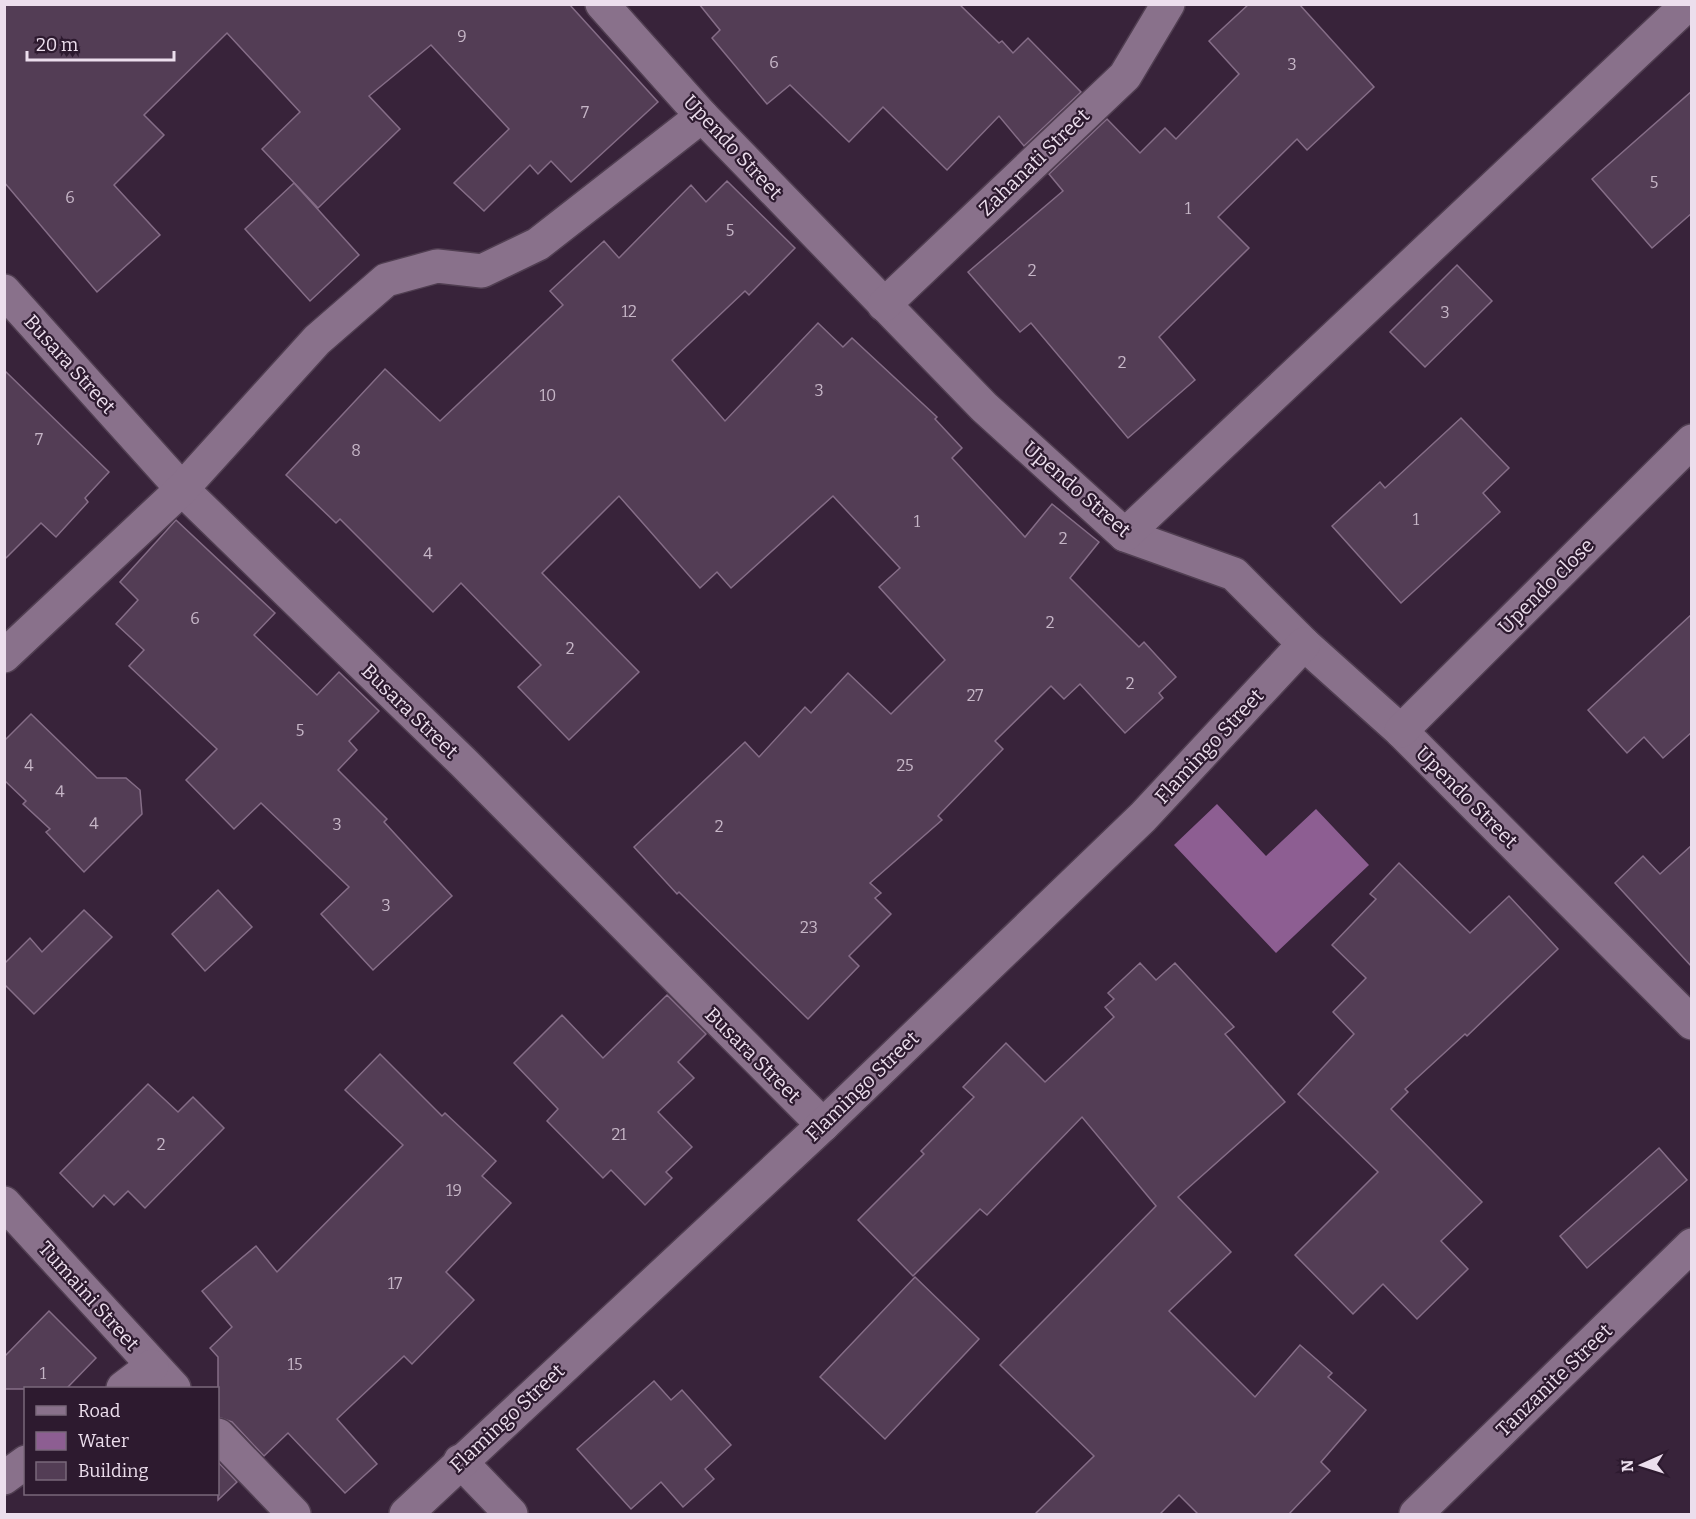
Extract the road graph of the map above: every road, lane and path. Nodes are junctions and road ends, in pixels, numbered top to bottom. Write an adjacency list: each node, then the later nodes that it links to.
1 (602, 4): 4 (street, Upendo Street)
2 (1168, 4): 6 (street, Zahanati Street)
3 (1688, 4): 9 (street)
4 (702, 116): 6 (street, Upendo Street); 8 (street)
5 (4, 291): 8 (street, Busara Street)
6 (884, 305): 9 (street, Upendo Street)
7 (1692, 441): 12 (street, Upendo close)
8 (182, 489): 11 (street); 14 (street, Busara Street)
9 (1125, 535): 10 (street, Upendo Street)
10 (1304, 644): 12 (street, Upendo Street); 14 (street, Flamingo Street)
11 (4, 656)
12 (1401, 731): 13 (street, Upendo Street)
13 (1692, 1023)
14 (823, 1125): 20 (street, Flamingo Street)
15 (4, 1203): 17 (street, Tumaini Street)
16 (1692, 1245): 26 (street, Tanzanite Street)
17 (163, 1377): 18 (street)
18 (130, 1387)
19 (219, 1436): 23 (street)
20 (460, 1461): 24 (street, Flamingo Street); 25 (street)
21 (24, 1463): 22 (street)
22 (4, 1478)
23 (294, 1515)
24 (406, 1515)
25 (511, 1515)
26 (1416, 1515)

